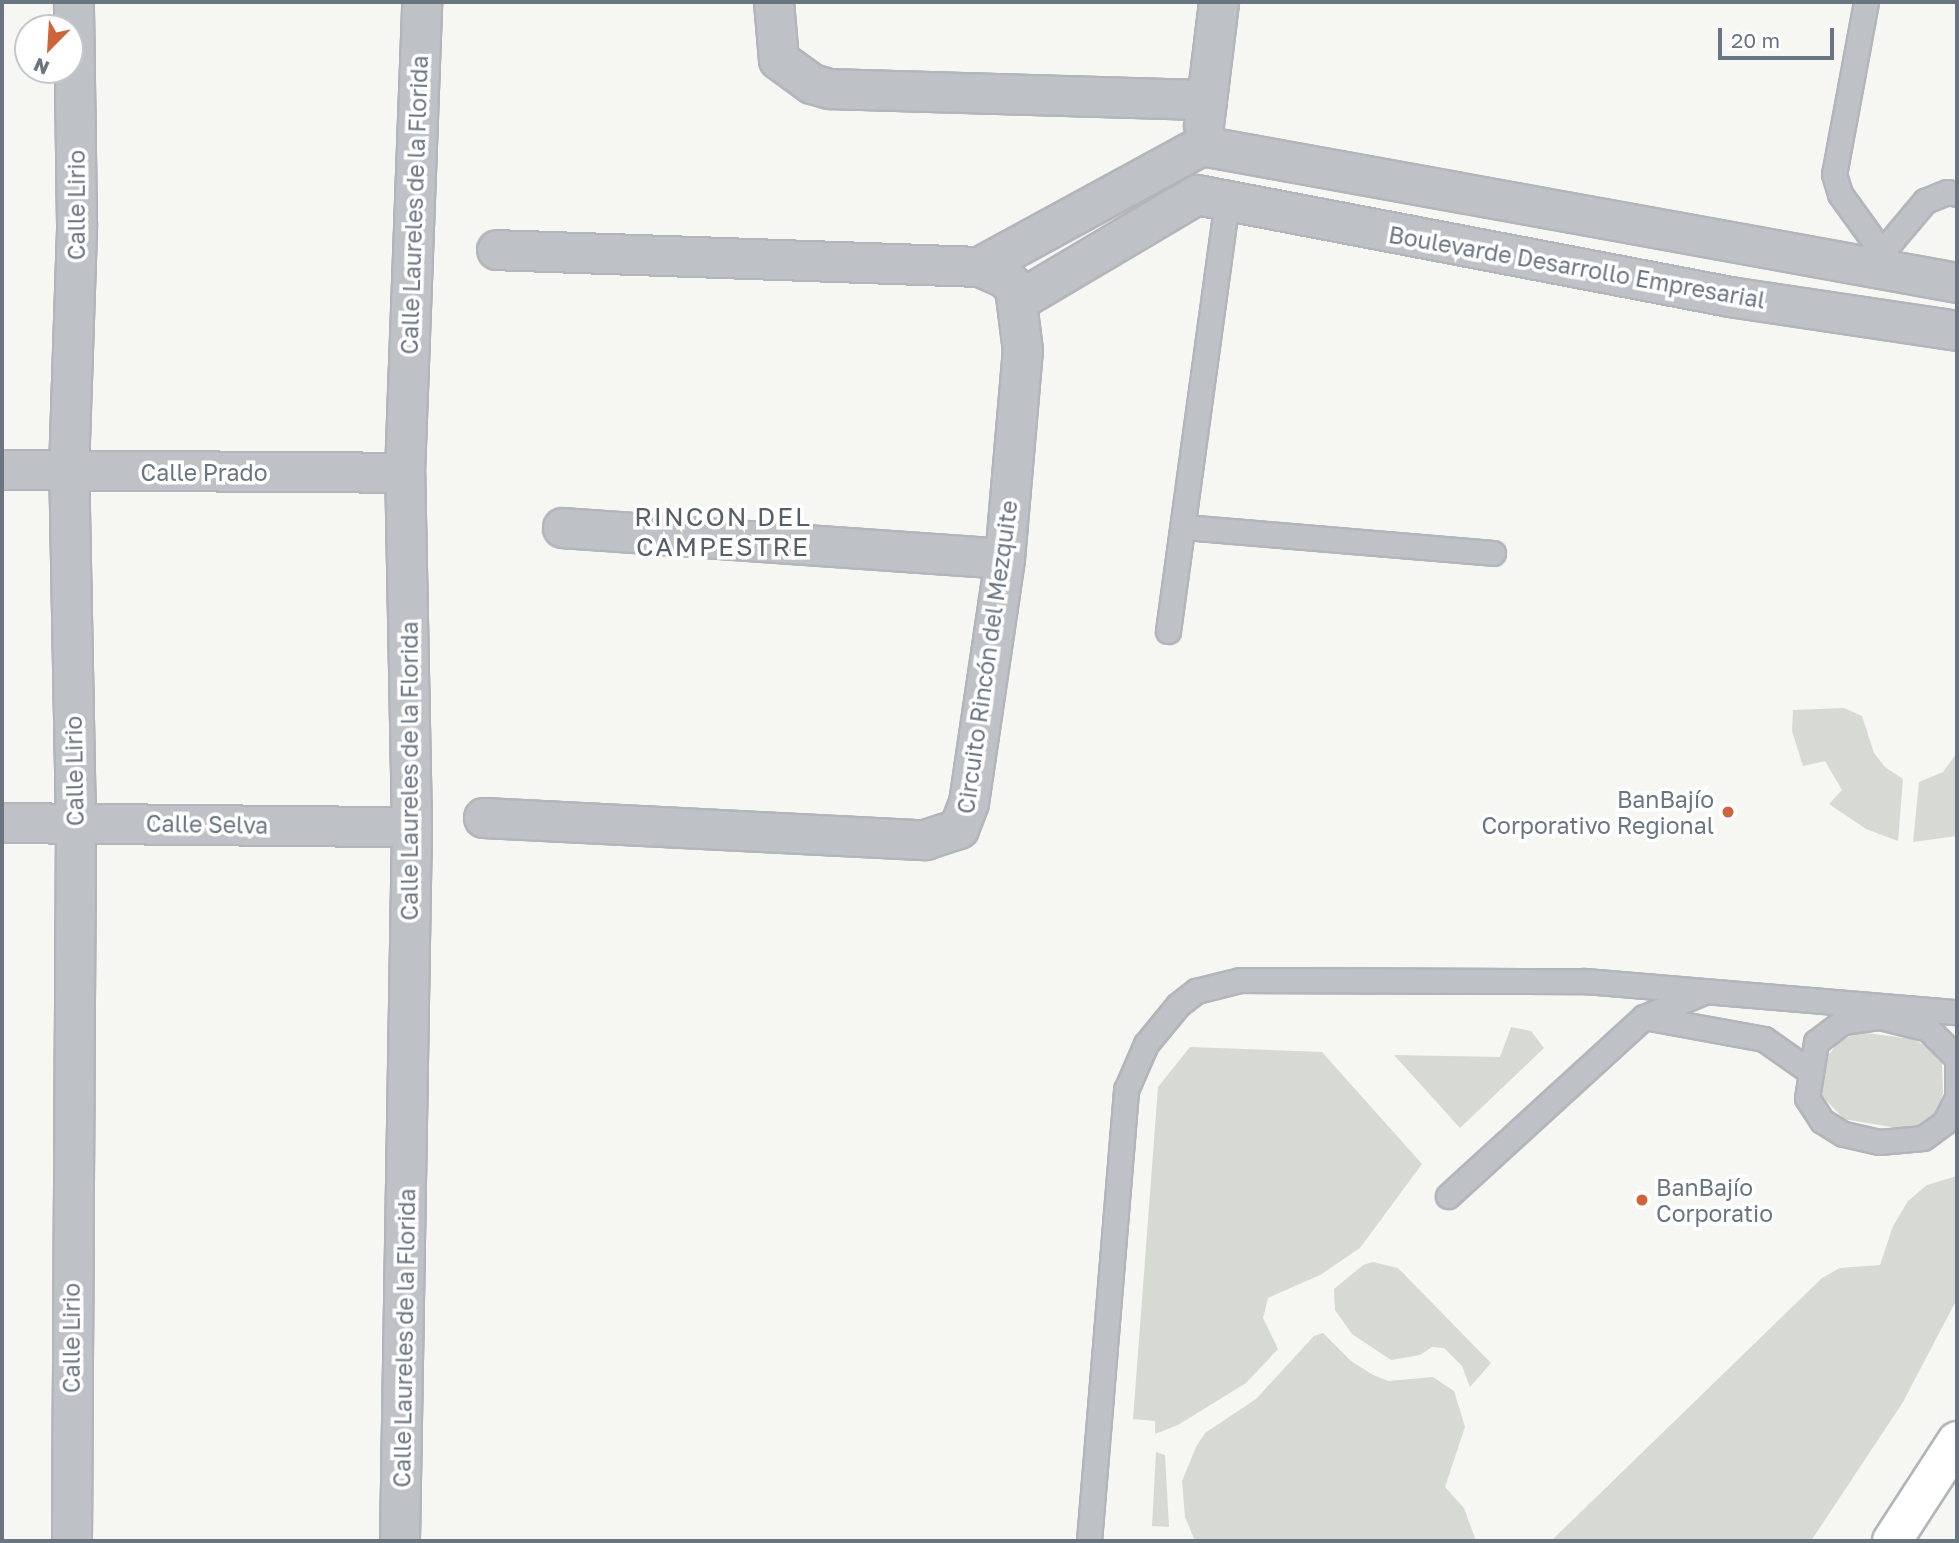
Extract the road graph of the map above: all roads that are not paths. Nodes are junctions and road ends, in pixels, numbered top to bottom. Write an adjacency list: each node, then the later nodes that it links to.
1 (74, 2): 19 (street, Calle Lirio)
2 (422, 2): 20 (street, Calle Laureles de la Florida)
3 (1219, 2): 6 (street)
4 (1866, 2): 12 (lane)
5 (773, 9): 6 (street)
6 (1207, 100): 7 (street)
7 (1202, 146): 9 (street); 10 (street); 13 (street)
8 (1957, 194): 12 (lane)
9 (1212, 198): 15 (street, Boulevarde Desarrollo Empresarial); 16 (street); 21 (lane)
10 (1743, 244): 12 (street); 15 (street)
11 (498, 250): 13 (street)
12 (1890, 263): 14 (street)
13 (980, 267): 16 (street)
14 (1957, 283)
15 (1730, 297): 17 (street, Boulevarde Desarrollo Empresarial)
16 (1020, 300): 24 (street, Circuito Rincón del Mezquite)
17 (1957, 331)
18 (2, 470): 19 (street, Calle Prado)
19 (69, 471): 20 (street, Calle Prado); 28 (street, Calle Lirio)
20 (405, 472): 29 (street, Calle Laureles de la Florida)
21 (1184, 527): 23 (lane); 25 (lane)
22 (563, 528): 24 (street)
23 (1493, 553)
24 (1005, 559): 26 (street, Circuito Rincón del Mezquite)
25 (1168, 631)
26 (484, 818)
27 (2, 822): 28 (street, Calle Selva)
28 (76, 823): 29 (street, Calle Selva); 37 (street, Calle Lirio)
29 (412, 827): 38 (street, Calle Laureles de la Florida)
30 (1710, 989): 31 (lane); 32 (lane); 39 (lane)
31 (1957, 1012)
32 (1644, 1017): 33 (lane); 35 (lane)
33 (1808, 1070): 34 (lane); 34 (lane)
34 (1957, 1098)
35 (1448, 1196)
36 (1957, 1441): 40 (main road)
37 (72, 1541)
38 (400, 1541)
39 (1089, 1541)
40 (1892, 1541)

